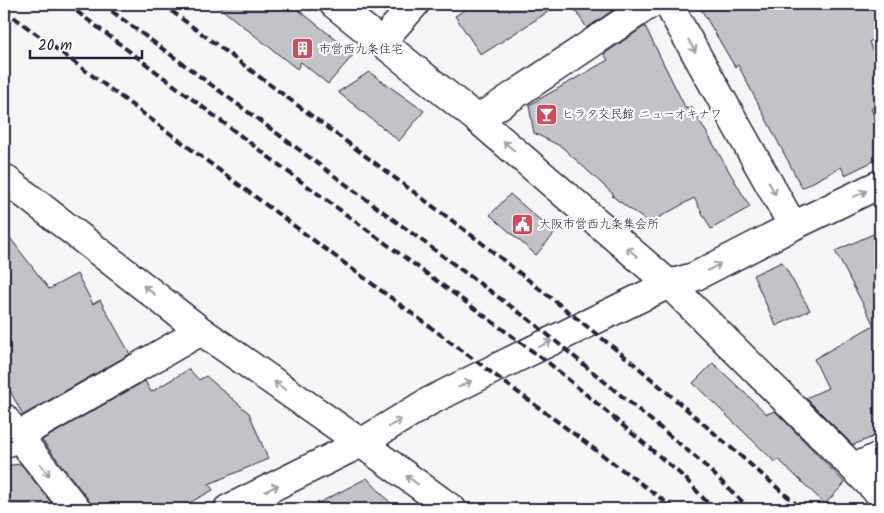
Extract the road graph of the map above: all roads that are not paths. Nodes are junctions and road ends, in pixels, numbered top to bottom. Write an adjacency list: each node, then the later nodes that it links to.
1 (334, 4): 5 (street)
2 (415, 4): 5 (street)
3 (650, 4): 6 (street)
4 (668, 4): 9 (street, one-way to 9)
5 (382, 42): 6 (street)
6 (476, 118): 10 (street, one-way to 6)
7 (6, 184): 11 (street, one-way to 7)
8 (880, 184): 9 (street, one-way to 8)
9 (793, 226): 10 (street, one-way to 9)
10 (669, 284): 13 (street, one-way to 10); 15 (street)
11 (201, 331): 12 (street); 13 (street, one-way to 11)
12 (9, 433): 17 (street, one-way to 17)
13 (361, 443): 18 (street, one-way to 13); 19 (street, one-way to 13)
14 (880, 456): 15 (street)
15 (854, 468): 16 (street)
16 (880, 494)
17 (76, 509)
18 (228, 509)
19 (452, 509)

